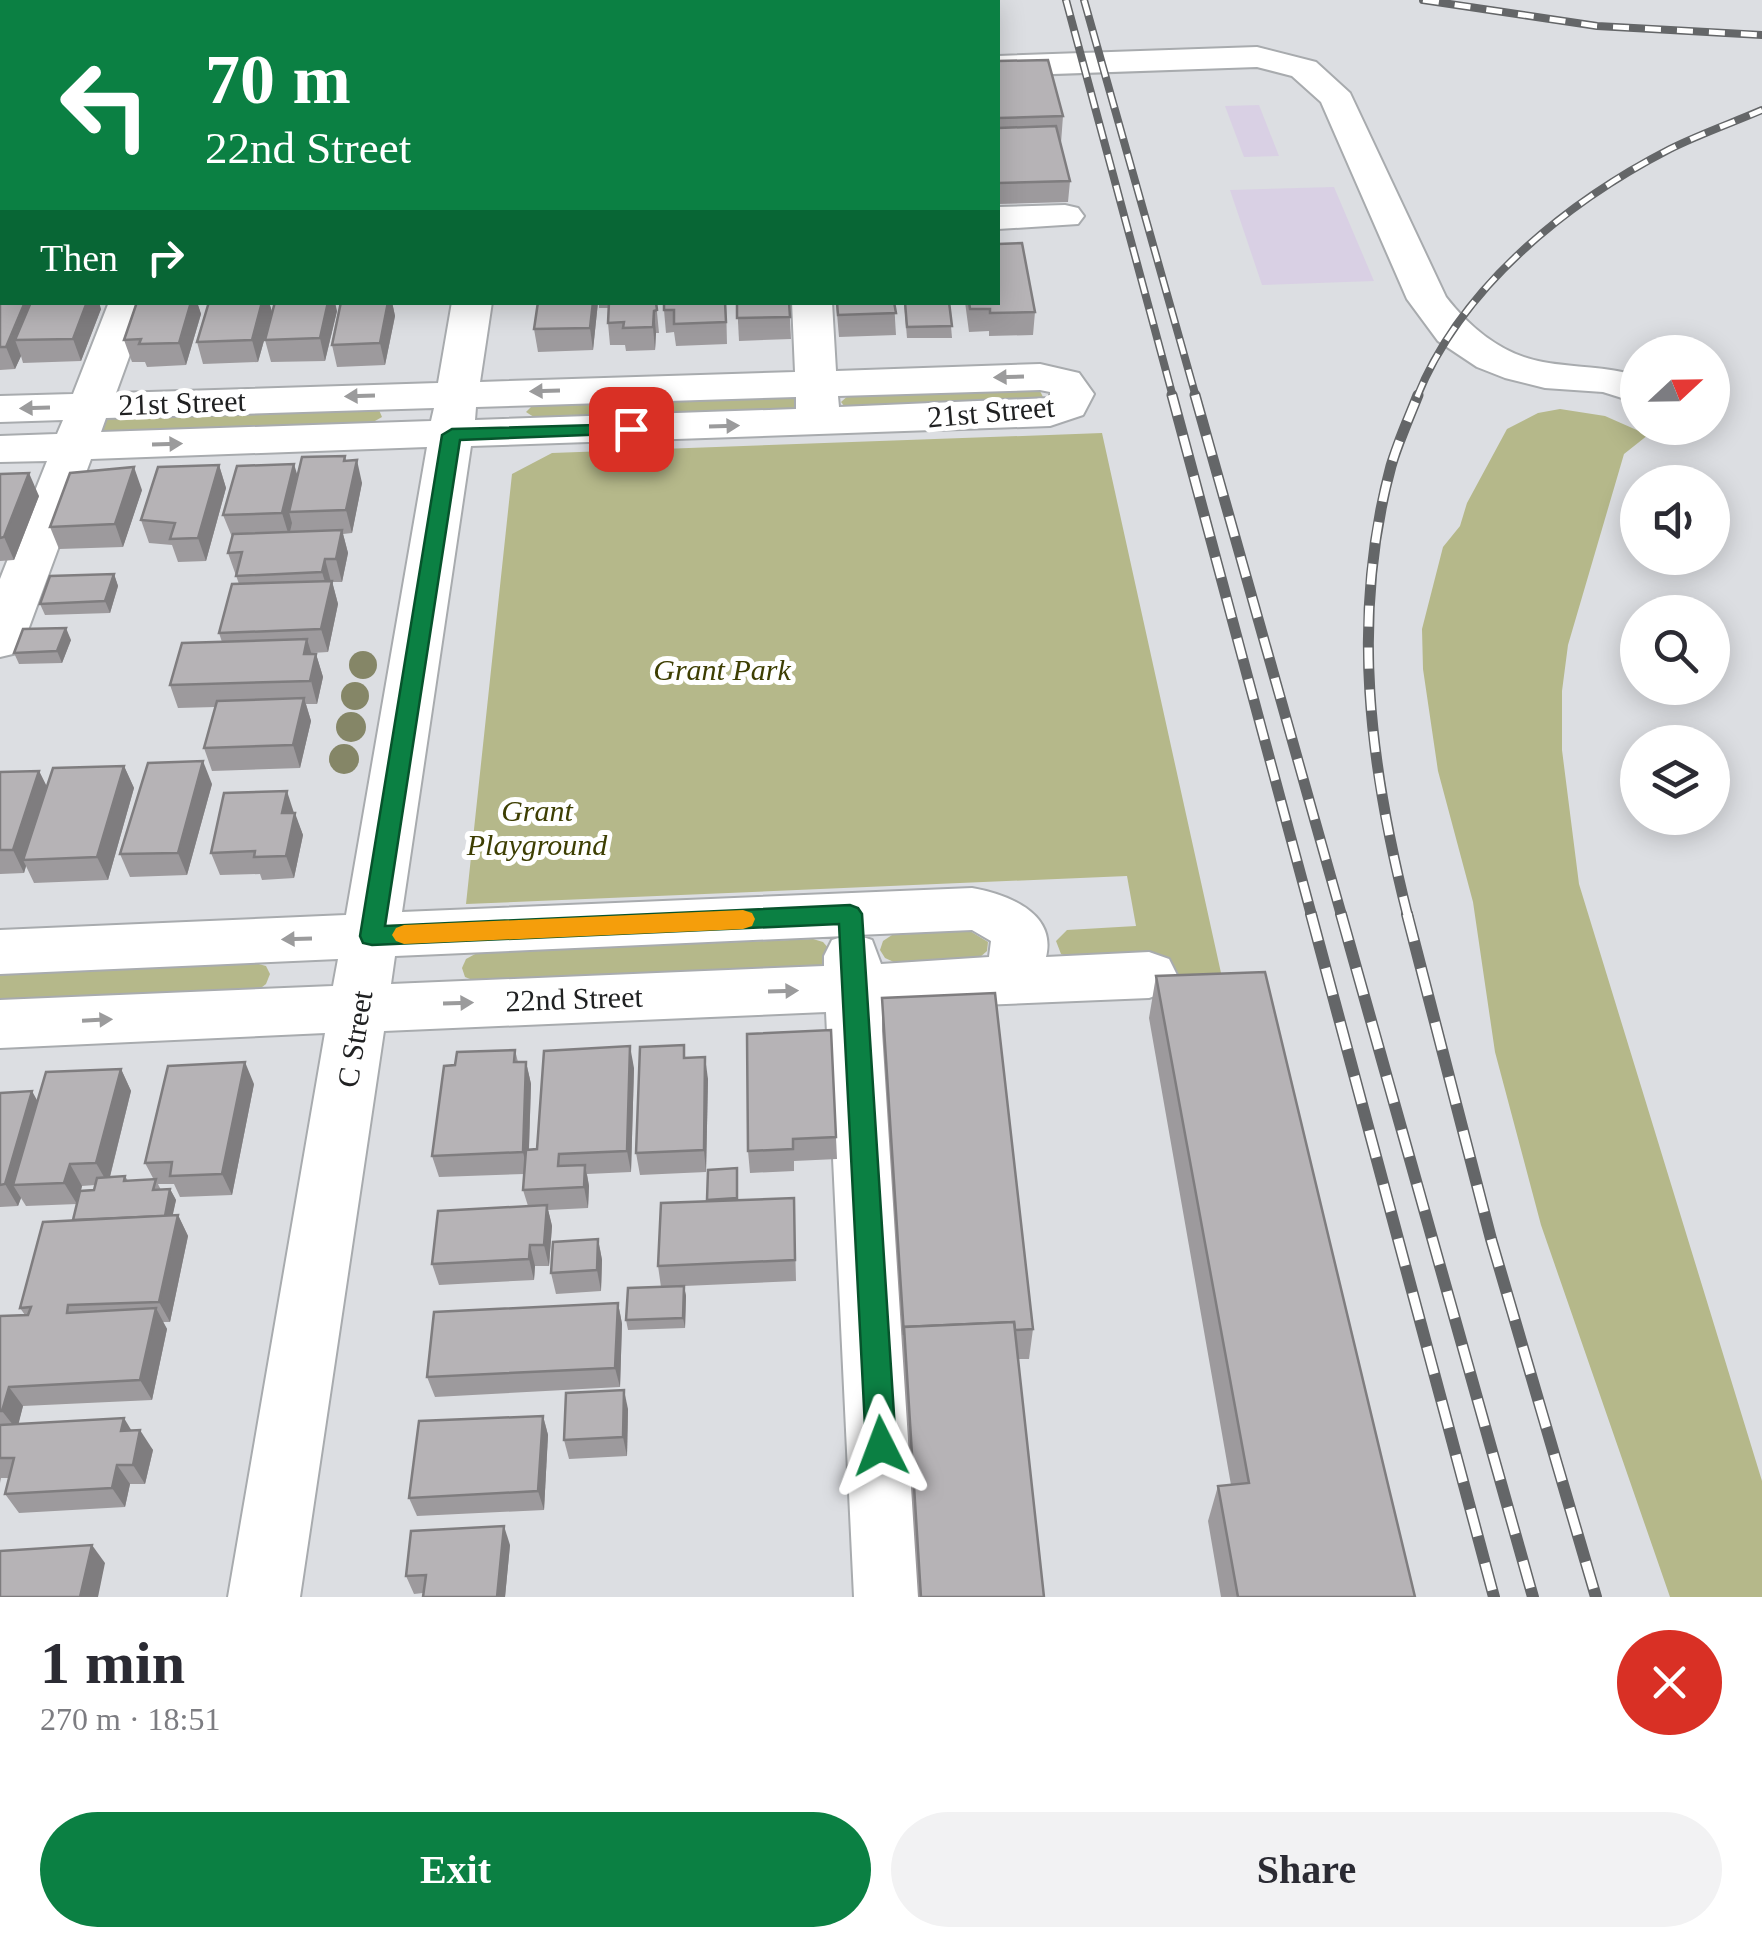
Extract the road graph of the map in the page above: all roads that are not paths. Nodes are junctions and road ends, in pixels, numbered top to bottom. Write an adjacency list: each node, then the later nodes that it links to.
1 (1000, 66): 7 (street)
2 (1065, 216): 3 (street)
3 (1000, 218)
4 (127, 305): 10 (street)
5 (472, 305): 9 (street, C Street)
6 (812, 305): 9 (street, 21st Street)
7 (1620, 384)
8 (0, 409): 10 (street, 21st Street, one-way to 8)
9 (454, 414): 10 (street, 21st Street); 14 (street, C Street)
10 (82, 426): 11 (street, 21st Street); 12 (street)
11 (0, 449)
12 (0, 641)
13 (850, 914): 14 (street); 17 (street); 18 (street)
14 (372, 936): 15 (street, one-way to 15); 19 (street, C Street)
15 (0, 952)
16 (1149, 974): 17 (street, 22nd Street)
17 (978, 982): 18 (street, 22nd Street)
18 (853, 988): 19 (street, 22nd Street, one-way to 18); 22 (street)
19 (360, 1006): 20 (street, 22nd Street, one-way to 19); 21 (street, C Street)
20 (0, 1024)
21 (264, 1597)
22 (890, 1597)

